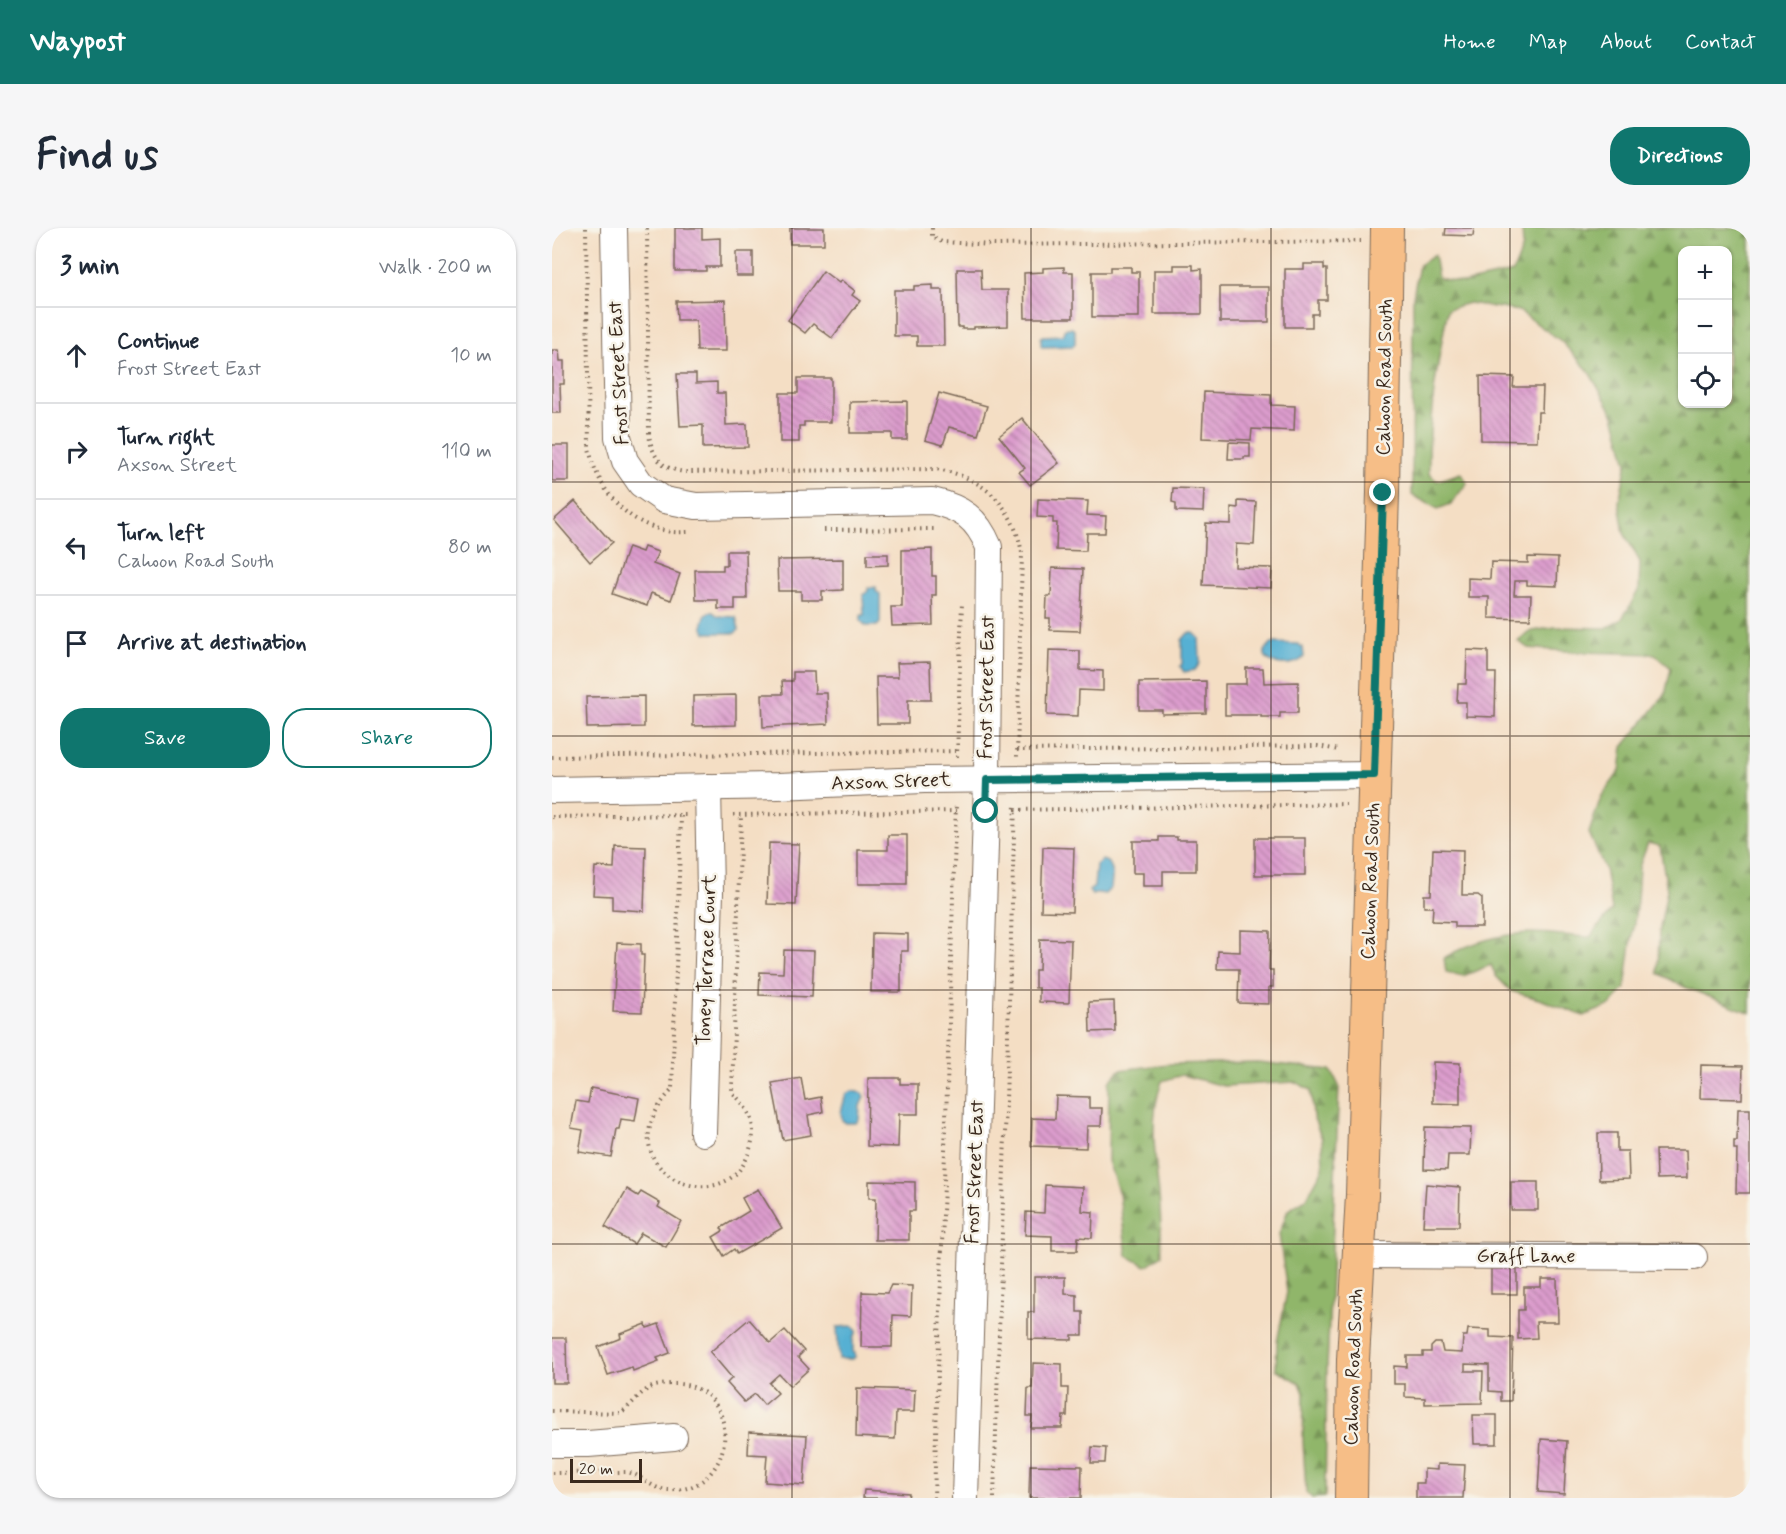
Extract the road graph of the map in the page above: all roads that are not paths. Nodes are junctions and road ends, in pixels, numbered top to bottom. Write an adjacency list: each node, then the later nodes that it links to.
1 (614, 228): 4 (street, Frost Street East)
2 (1376, 234): 3 (main road, Cahoon Road South)
3 (1374, 775): 4 (street, Axson Street); 8 (main road, Cahoon Road South)
4 (987, 780): 5 (street, Axson Street); 12 (street, Frost Street East)
5 (708, 787): 6 (street, Axson Street); 7 (street, Toney Terrace Court)
6 (552, 790)
7 (703, 1133)
8 (1358, 1255): 9 (street, Graff Lane); 13 (main road, Cahoon Road South)
9 (1694, 1257)
10 (674, 1437): 11 (street)
11 (552, 1444)
12 (965, 1498)
13 (1351, 1498)

